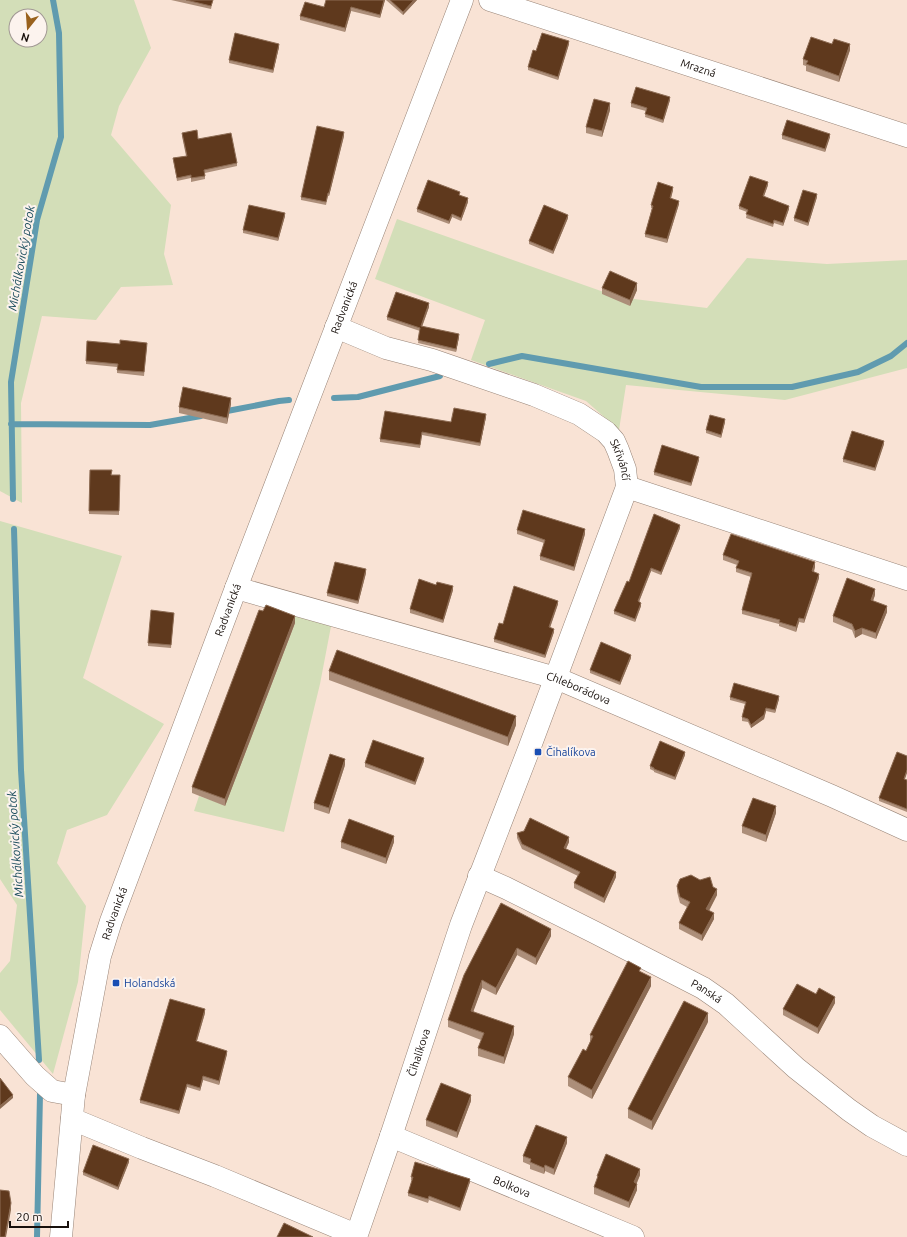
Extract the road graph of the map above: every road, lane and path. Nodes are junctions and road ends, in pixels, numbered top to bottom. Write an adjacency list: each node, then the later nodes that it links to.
1 (462, 0): 4 (street, Radvanická)
2 (490, 0): 3 (street, Mrazná)
3 (907, 136)
4 (336, 327): 5 (street, Skřivánčí); 7 (street, Radvanická)
5 (627, 487): 6 (street, Skřivánčí); 8 (street, Čihalíkova)
6 (907, 579)
7 (236, 588): 8 (street, Chleborádova); 12 (street, Radvanická)
8 (556, 678): 9 (street, Chleborádova); 10 (street, Čihalíkova)
9 (907, 830)
10 (479, 876): 14 (street, Čihalíkova); 15 (street, Panská)
11 (0, 1036): 12 (street)
12 (74, 1095): 13 (street, Radvanická)
13 (72, 1119): 16 (street); 17 (street, Radvanická)
14 (392, 1136): 16 (street, Čihalíkova); 18 (street, Bolkova)
15 (907, 1145)
16 (356, 1236)
17 (60, 1237)
18 (633, 1237)

